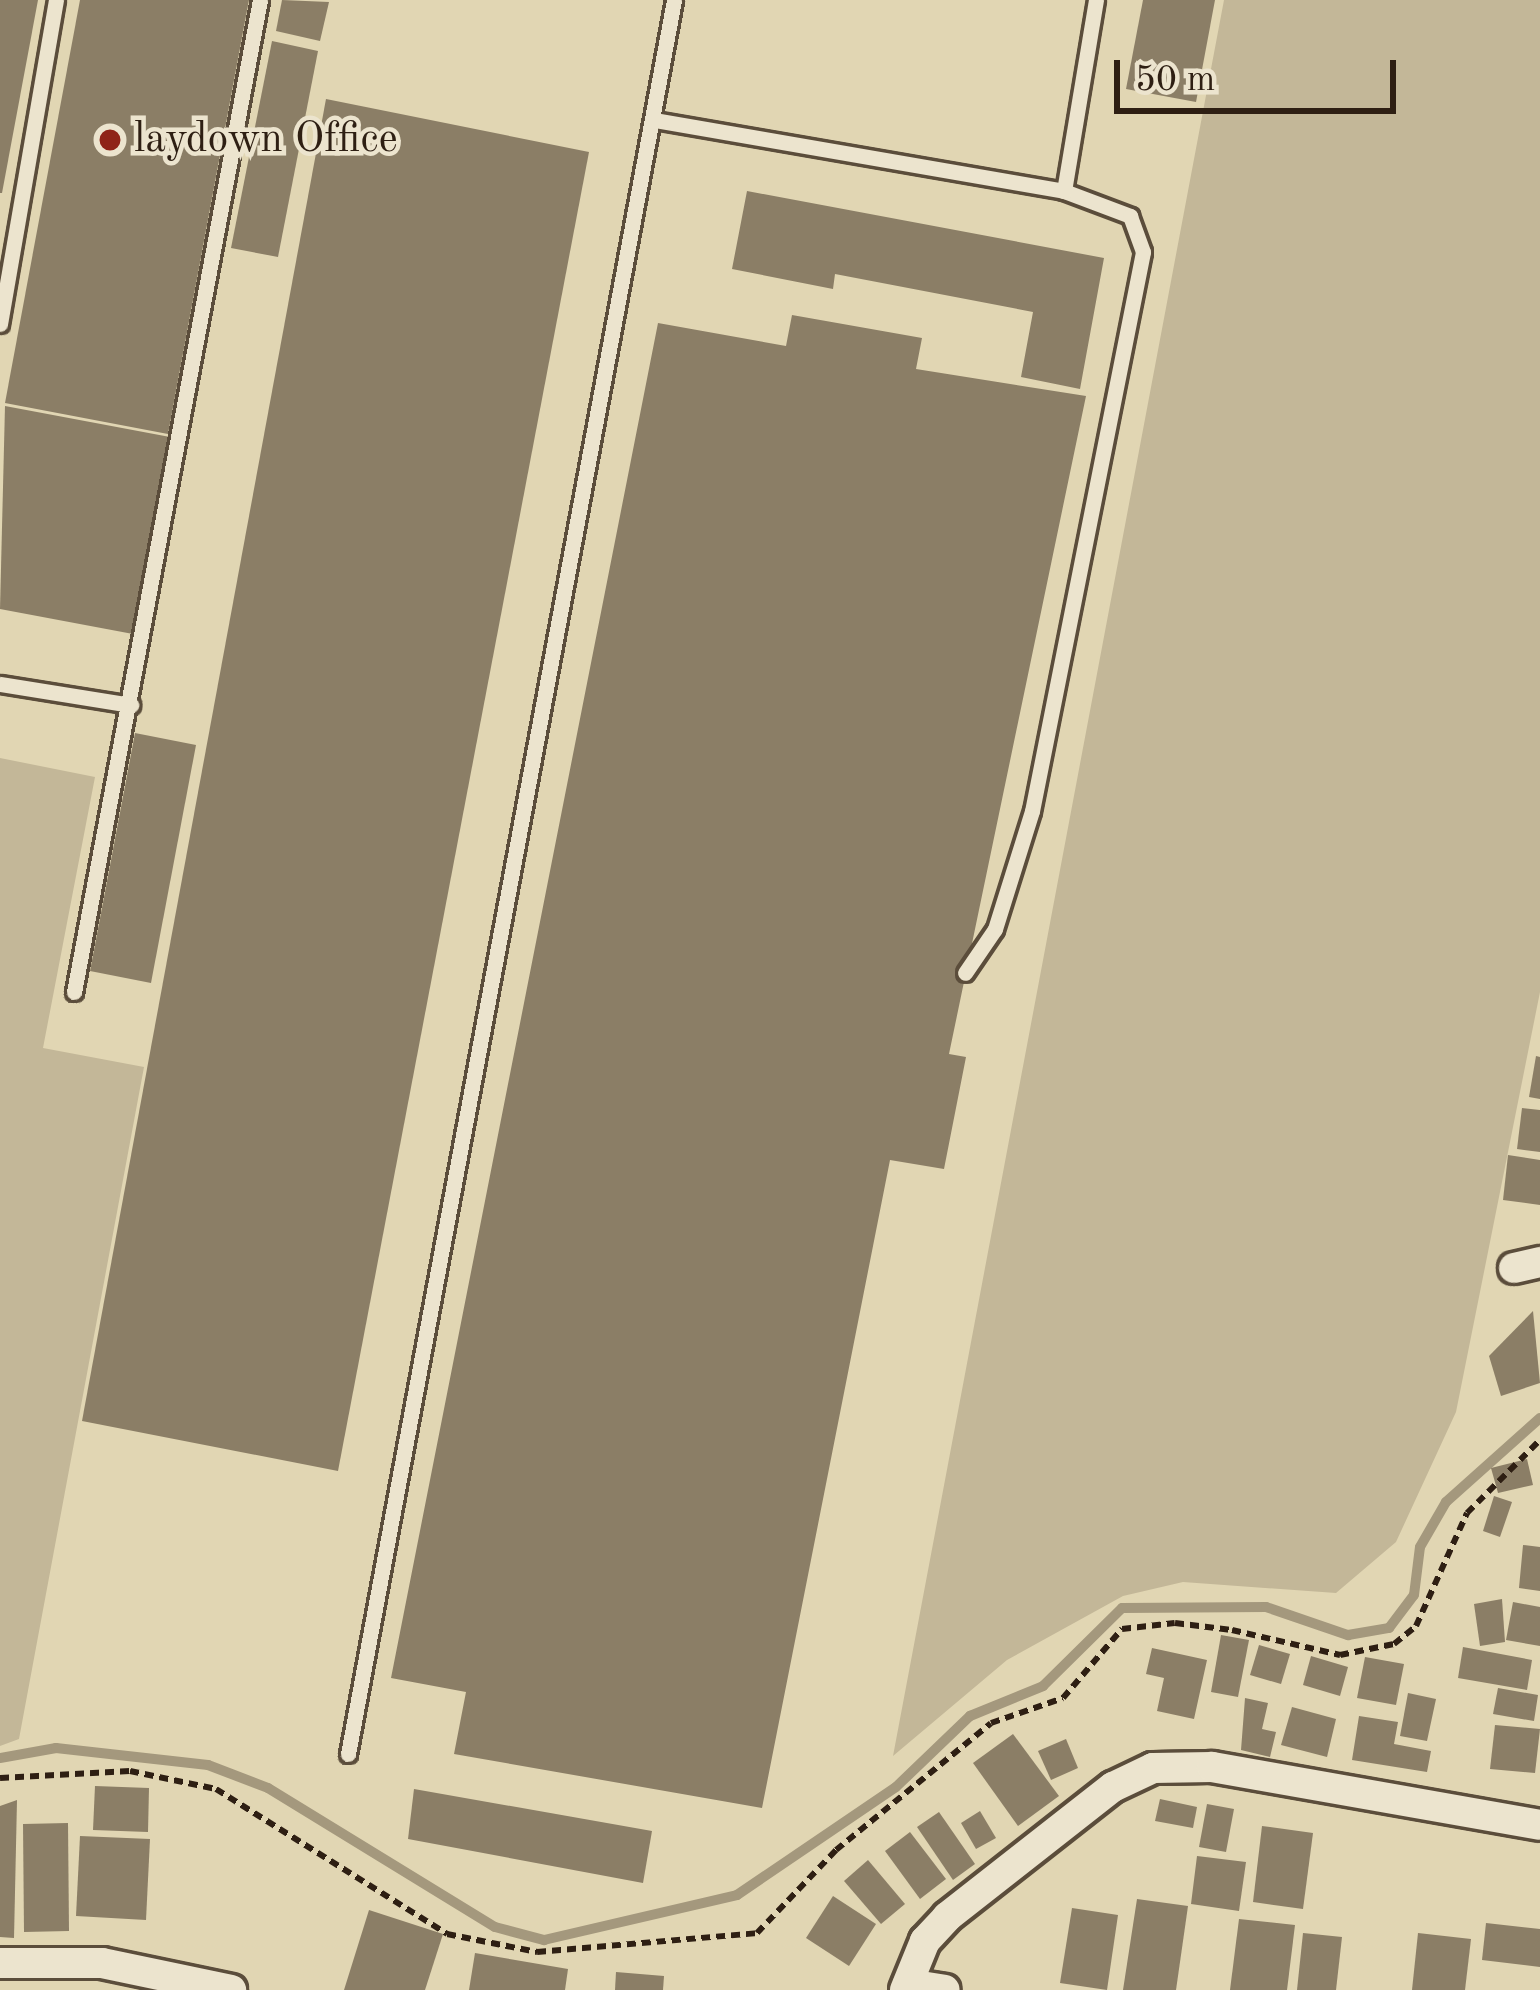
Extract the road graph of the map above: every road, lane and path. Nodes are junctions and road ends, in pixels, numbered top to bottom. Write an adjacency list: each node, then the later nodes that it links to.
1 (56, 0): 7 (lane)
2 (260, 0): 9 (lane)
3 (674, 0): 5 (lane)
4 (1096, 0): 6 (lane)
5 (654, 119): 6 (lane); 13 (lane)
6 (1064, 190): 10 (lane)
7 (0, 324)
8 (0, 684): 9 (lane)
9 (131, 705): 11 (lane)
10 (965, 974)
11 (74, 992)
12 (1540, 1440): 14 (path)
13 (348, 1754)
14 (0, 1778)
15 (1540, 1825): 18 (street)
16 (0, 1963): 17 (street)
17 (196, 1986): 19 (street)
18 (906, 1987): 20 (street)
19 (231, 1990)
20 (945, 1990)

